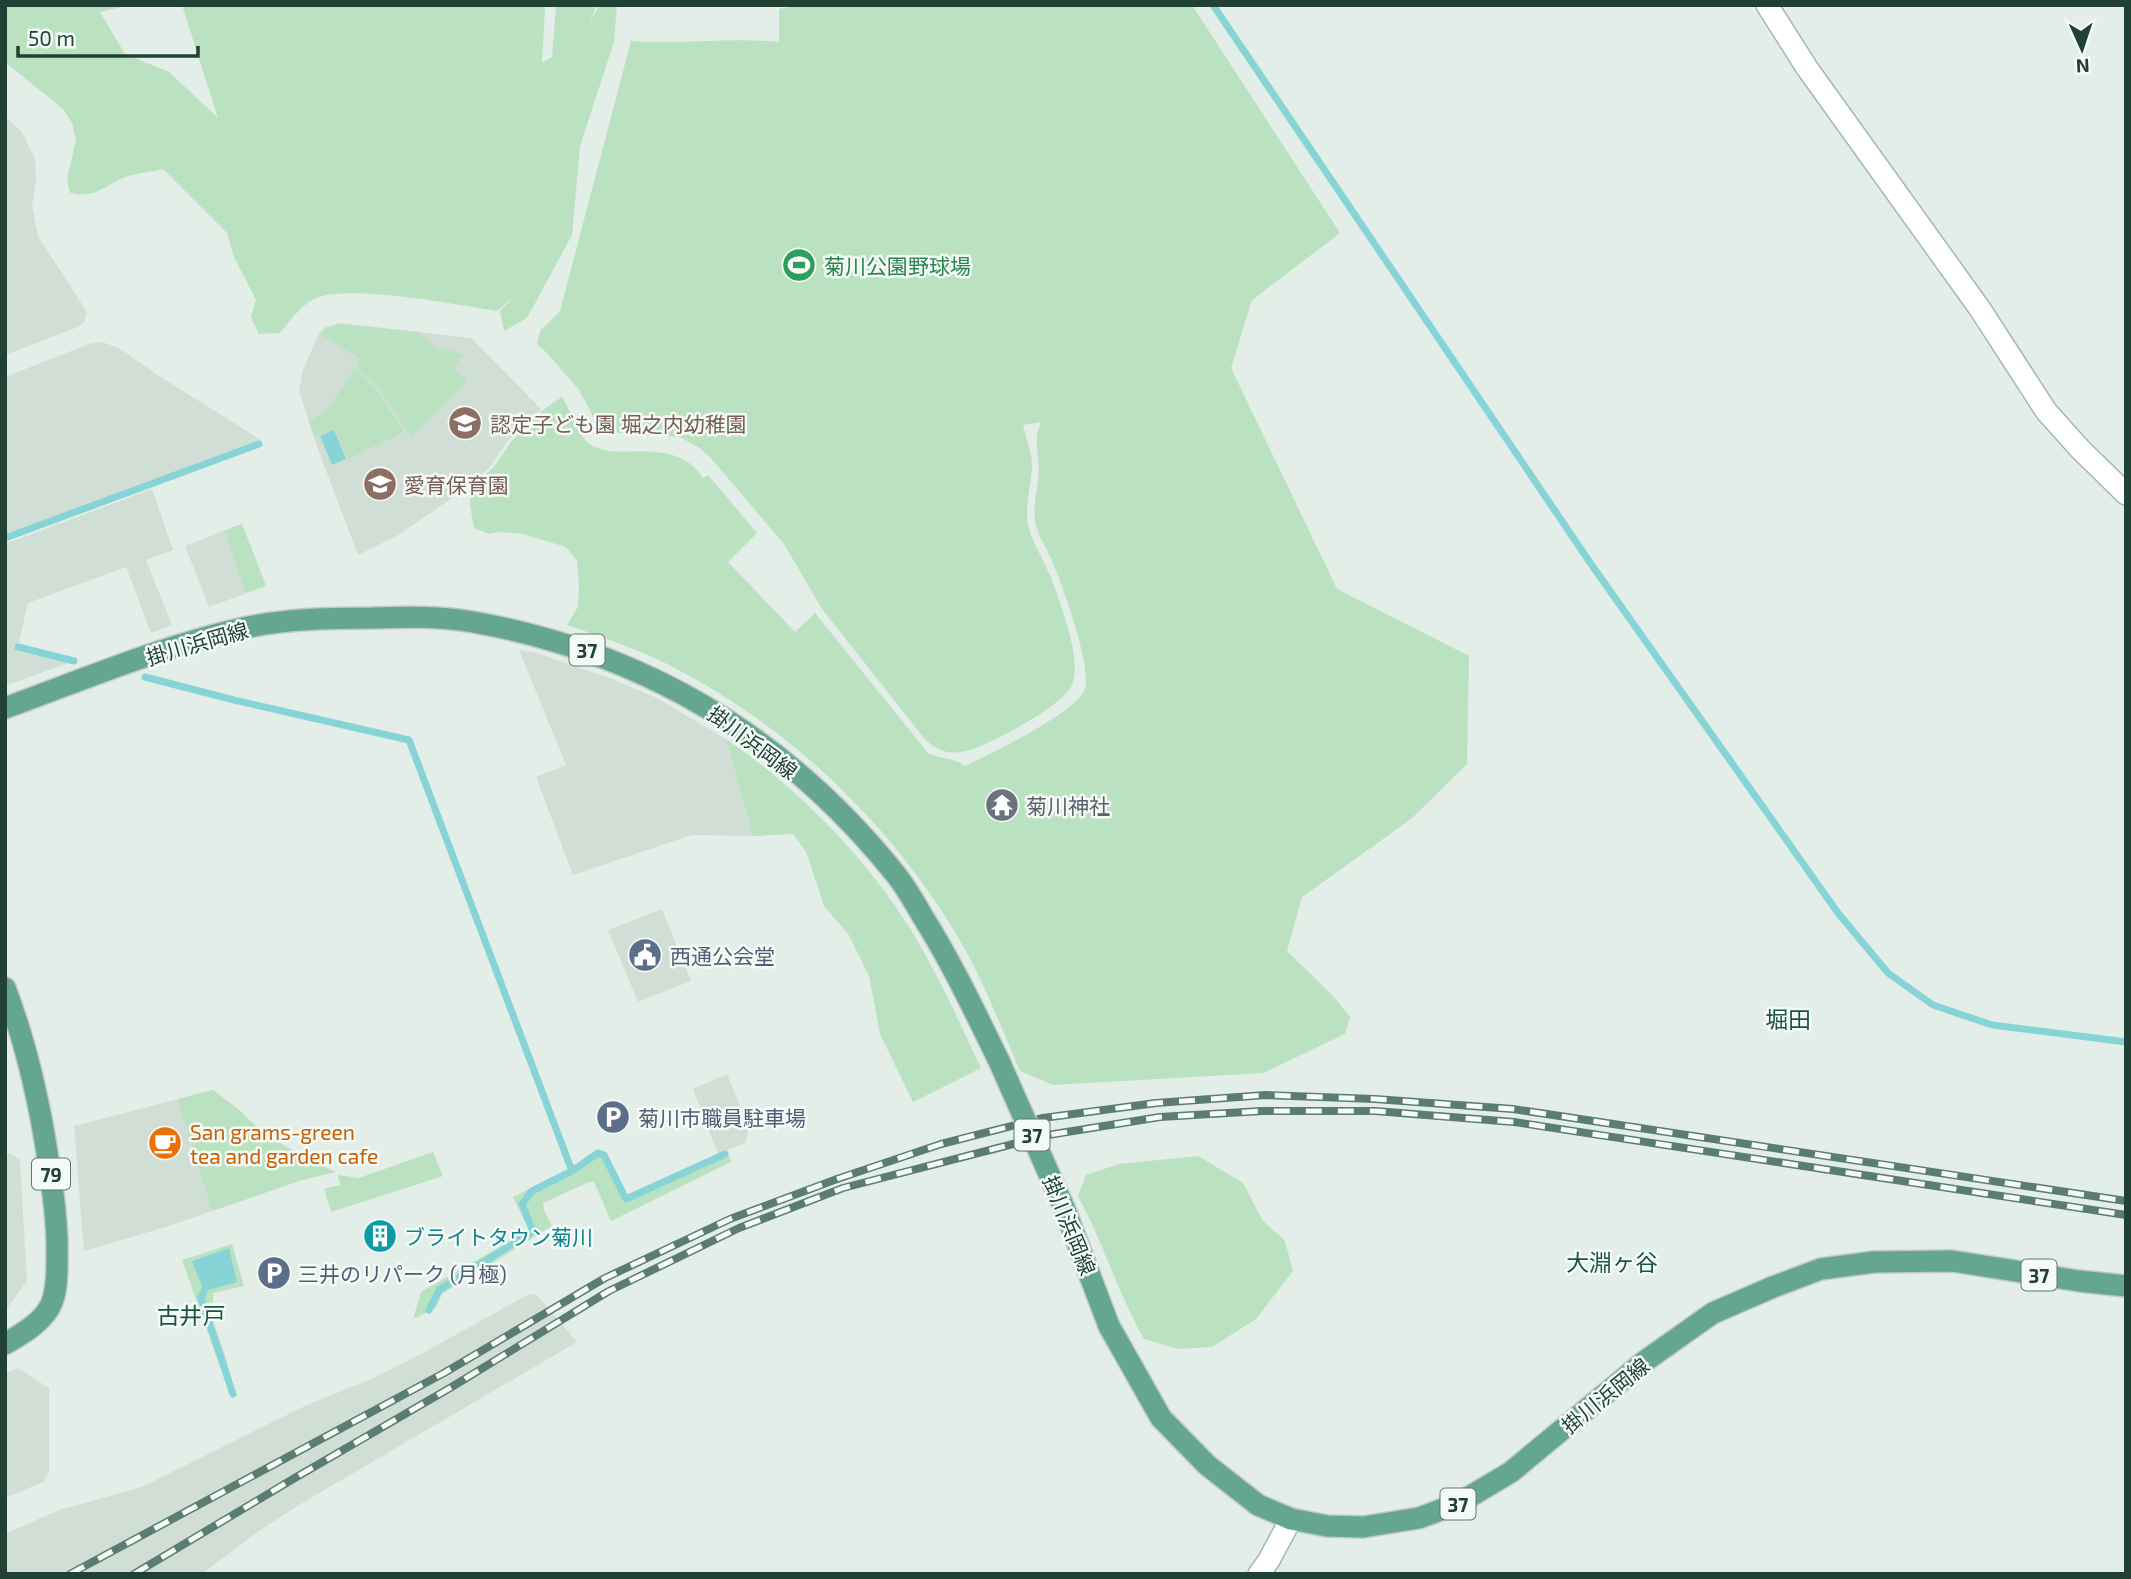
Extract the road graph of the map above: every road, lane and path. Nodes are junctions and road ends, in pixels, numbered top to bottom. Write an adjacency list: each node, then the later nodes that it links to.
1 (1767, 5): 2 (street)
2 (2126, 494)
3 (5, 708): 7 (main road, 掛川浜岡線 / 37, bridge)
4 (5, 988): 6 (main road, 79)
5 (2126, 1286): 7 (main road, 掛川浜岡線 / 37)
6 (5, 1344)
7 (1291, 1519): 8 (street)
8 (1259, 1574)

